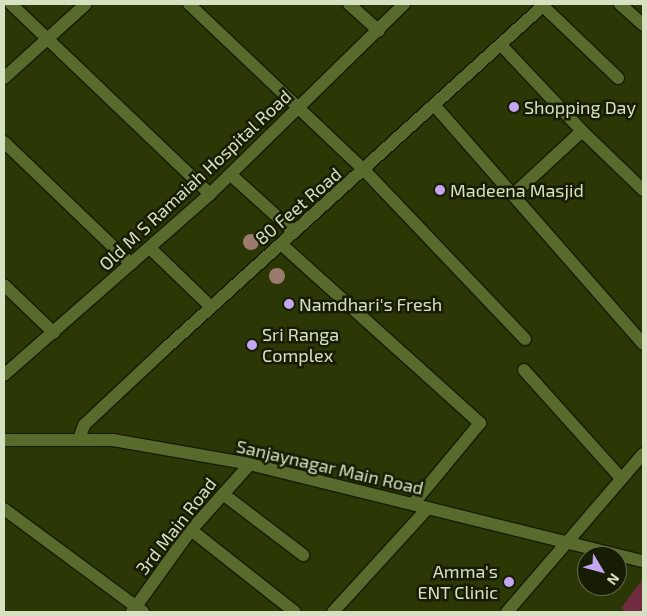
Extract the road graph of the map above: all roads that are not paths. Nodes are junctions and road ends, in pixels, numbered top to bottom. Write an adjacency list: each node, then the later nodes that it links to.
1 (11, 4): 10 (street)
2 (86, 4): 10 (street)
3 (189, 4): 15 (street)
4 (349, 4): 9 (street)
5 (404, 4): 9 (street, Old M S Ramaiah Hospital Road)
6 (620, 4): 8 (street)
7 (544, 5): 11 (street, 80 Feet Road); 13 (street)
8 (643, 25)
9 (378, 30): 15 (street, Old M S Ramaiah Hospital Road)
10 (50, 40): 12 (street); 21 (street)
11 (501, 45): 14 (street, 80 Feet Road); 16 (street)
12 (4, 78)
13 (618, 78)
14 (435, 106): 18 (street, 80 Feet Road); 22 (street)
15 (299, 108): 18 (street); 19 (street, Old M S Ramaiah Hospital Road)
16 (582, 130): 20 (street); 22 (street)
17 (4, 142): 26 (street)
18 (365, 171): 23 (street, 80 Feet Road); 30 (street)
19 (231, 174): 21 (street, Old M S Ramaiah Hospital Road); 23 (street)
20 (643, 190)
21 (210, 194): 25 (street, Old M S Ramaiah Hospital Road)
22 (514, 194): 31 (street)
23 (294, 232): 24 (street, 80 Feet Road)
24 (281, 244): 28 (street, 80 Feet Road); 40 (street)
25 (150, 248): 26 (street, Old M S Ramaiah Hospital Road); 28 (street)
26 (131, 264): 29 (street, Old M S Ramaiah Hospital Road)
27 (4, 285): 29 (street)
28 (211, 307): 34 (street, 80 Feet Road)
29 (54, 332): 33 (street, Old M S Ramaiah Hospital Road)
30 (525, 339)
31 (643, 344)
32 (524, 370): 38 (street)
33 (4, 374)
34 (79, 439): 35 (street, Sanjaynagar Main Road); 37 (street, Sanjaynagar Main Road)
35 (4, 440)
36 (643, 454): 38 (street)
37 (250, 464): 39 (street, 3rd Main Road); 40 (street, Sanjaynagar Main Road)
38 (620, 477): 44 (street)
39 (223, 494): 43 (street, 3rd Main Road); 45 (street)
40 (413, 504): 41 (street, Sanjaynagar Main Road)
41 (428, 508): 44 (street, Sanjaynagar Main Road); 49 (street)
42 (4, 509): 47 (street)
43 (190, 530): 47 (street, 3rd Main Road); 48 (street)
44 (567, 542): 46 (street, Sanjaynagar Main Road); 50 (street)
45 (303, 555)
46 (643, 562)
47 (137, 610)
48 (295, 612)
49 (333, 612)
50 (507, 612)

